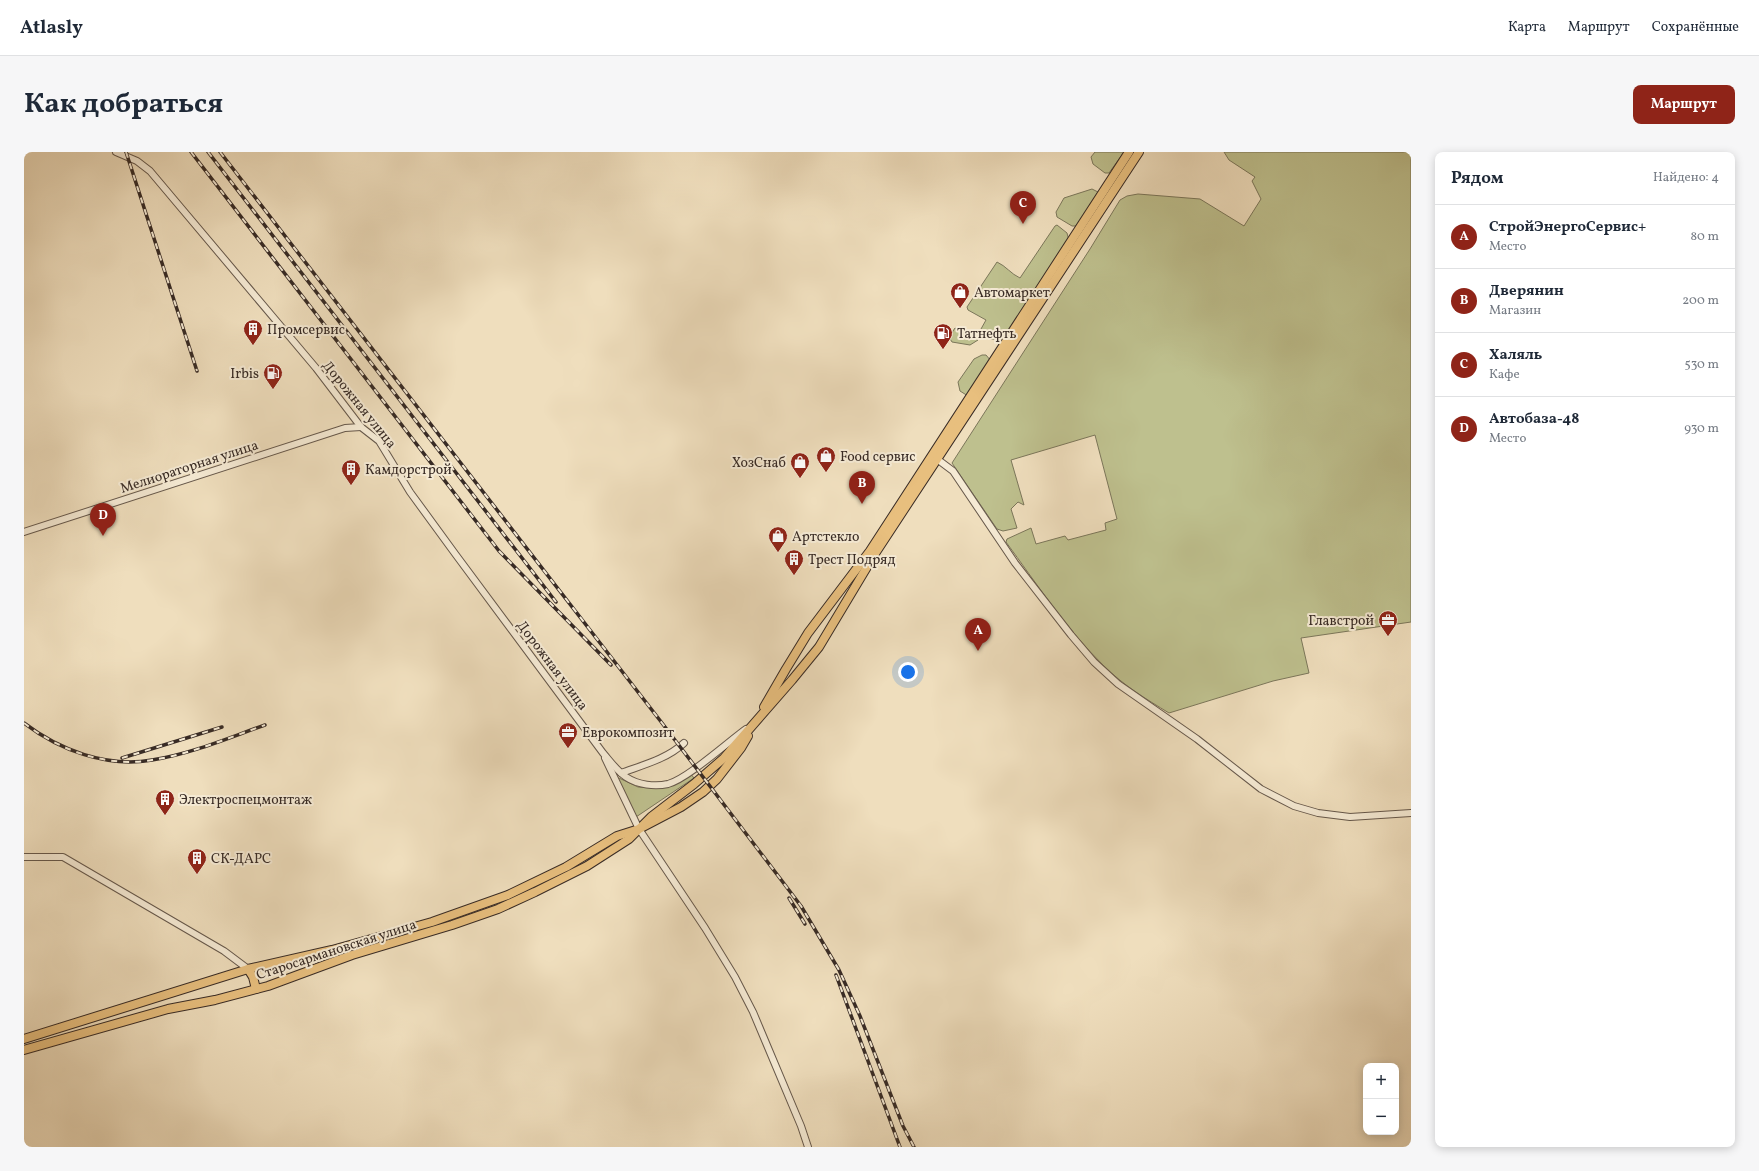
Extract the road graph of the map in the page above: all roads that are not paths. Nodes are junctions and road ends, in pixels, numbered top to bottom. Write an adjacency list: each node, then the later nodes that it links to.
1 (116, 152): 4 (street, Дорожная улица)
2 (1129, 152): 7 (main road, Старосармановская улица)
3 (1139, 152): 5 (main road, Старосармановская улица)
4 (361, 427): 6 (street, Мелиораторная улица); 11 (street, Дорожная улица)
5 (937, 460): 8 (main road, Старосармановская улица); 13 (street)
6 (24, 532)
7 (808, 633): 8 (main road); 9 (main road, Старосармановская улица)
8 (818, 647): 9 (main road, Старосармановская улица)
9 (757, 721): 12 (street); 14 (main road, Старосармановская улица); 14 (main road)
10 (684, 743): 12 (street)
11 (603, 753): 12 (street); 14 (street)
12 (621, 773)
13 (1411, 813)
14 (639, 829): 16 (main road, Старосармановская улица); 17 (main road, Старосармановская улица); 20 (street)
15 (24, 857): 16 (street)
16 (248, 969): 17 (main road); 18 (main road, Старосармановская улица)
17 (256, 989): 19 (main road, Старосармановская улица)
18 (24, 1039)
19 (24, 1050)
20 (808, 1147)

